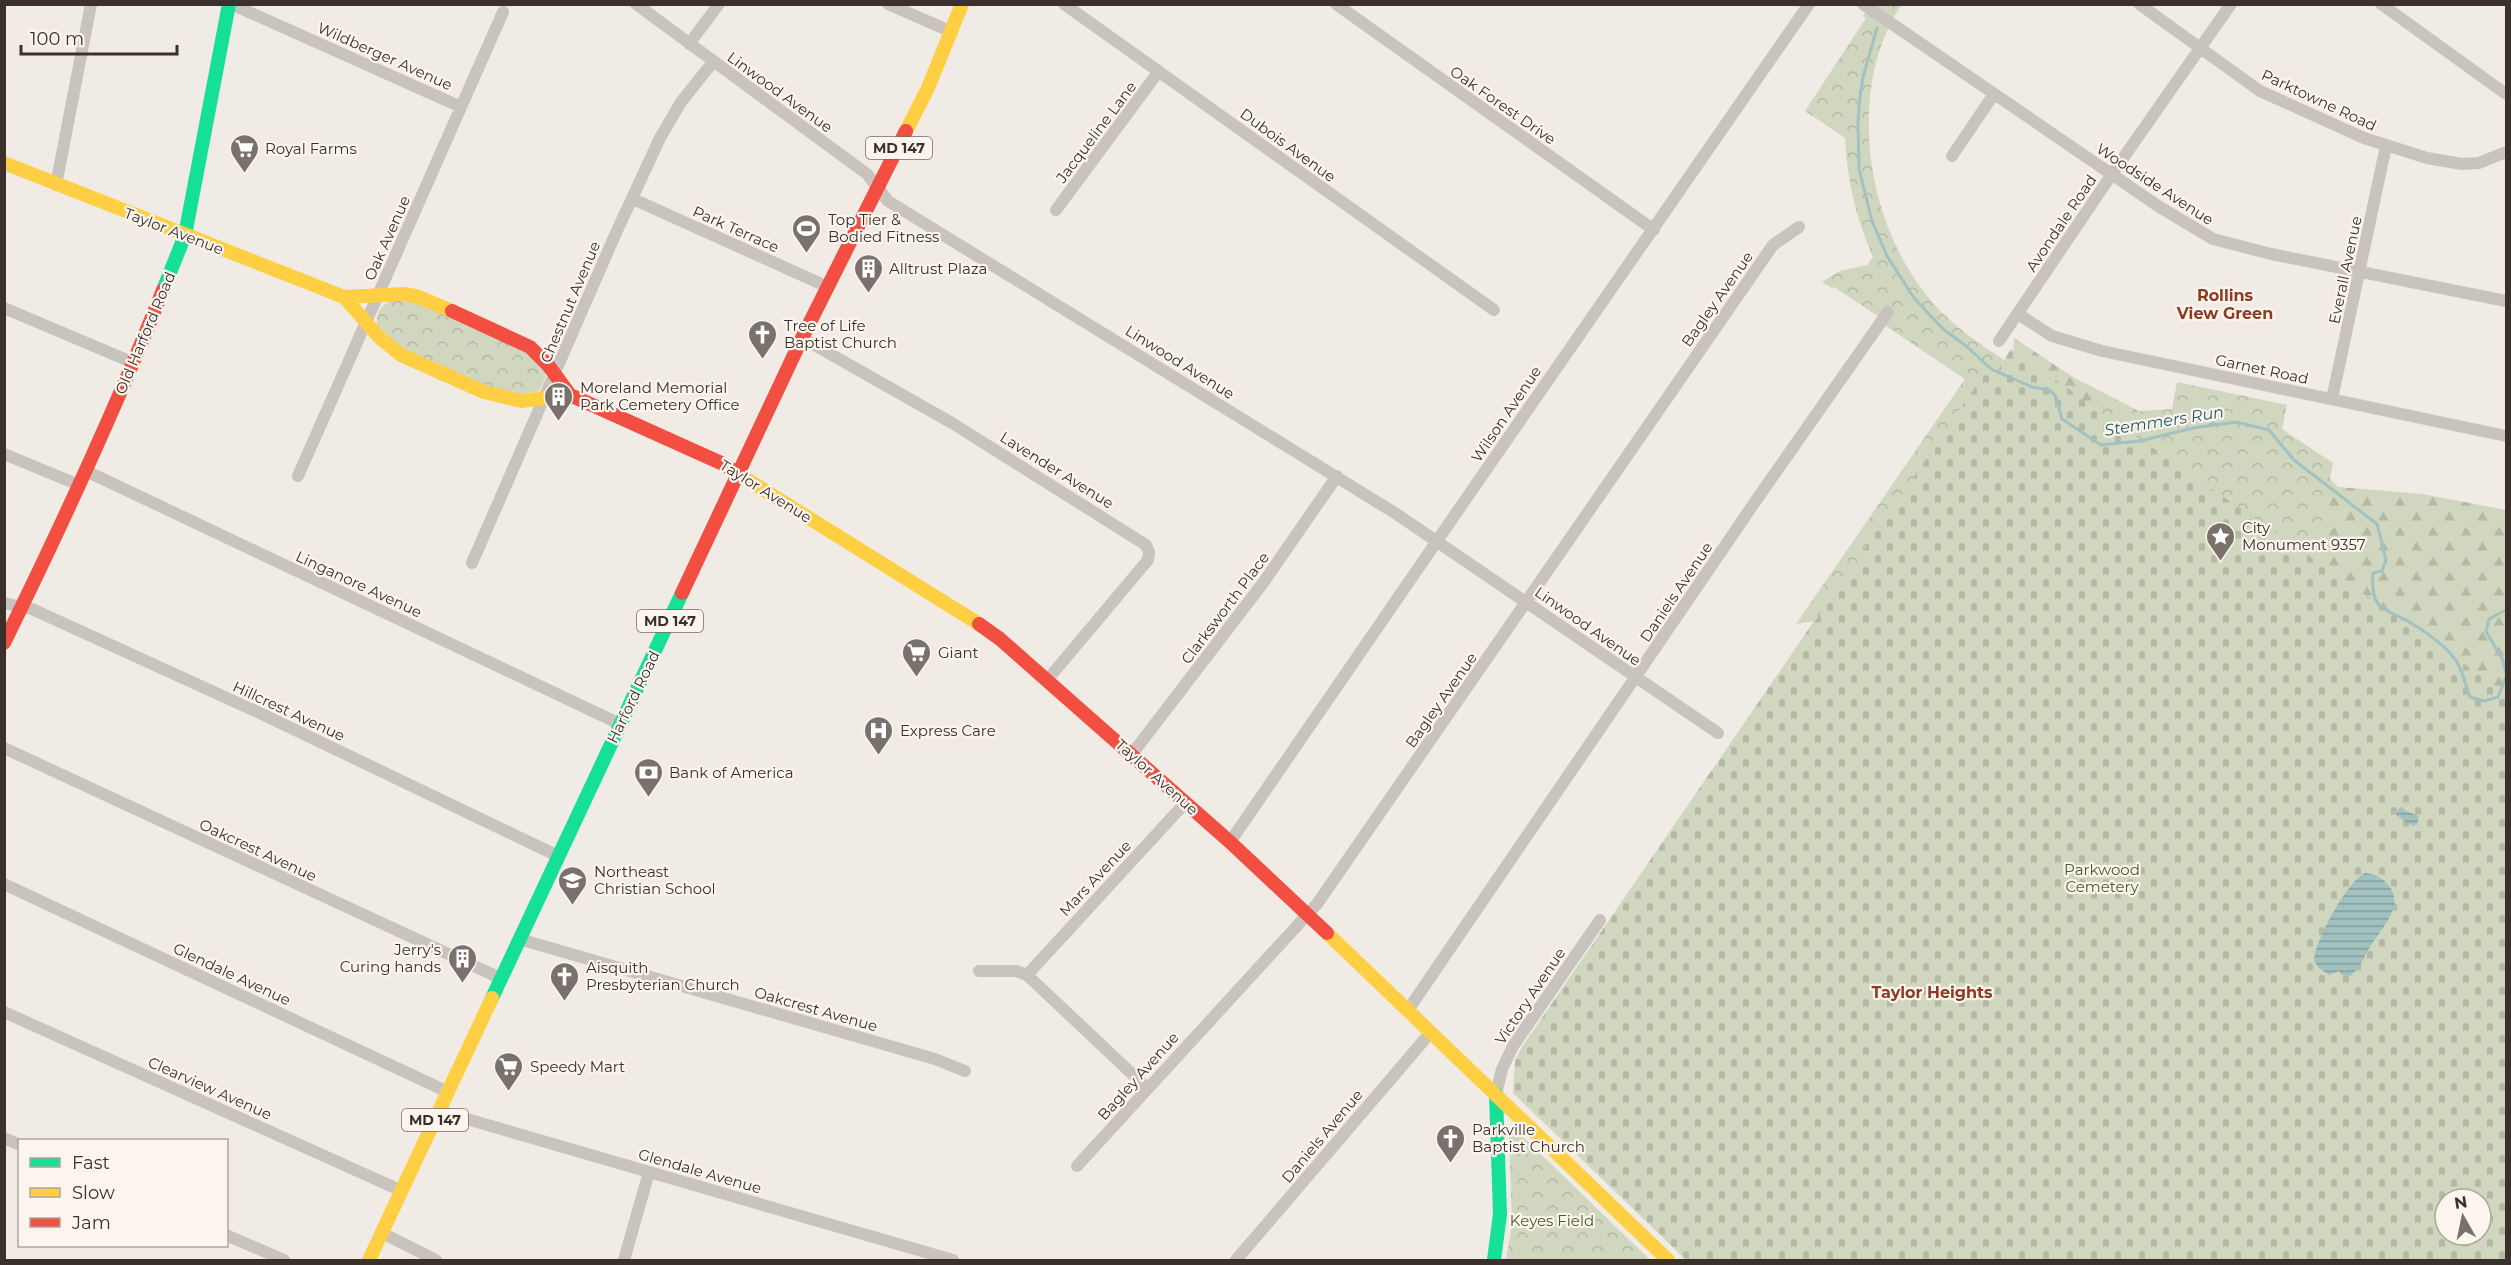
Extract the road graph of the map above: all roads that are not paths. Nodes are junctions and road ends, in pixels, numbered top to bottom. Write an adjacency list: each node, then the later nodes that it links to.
1 (91, 4): 28 (street)
2 (230, 4): 22 (street, Wildberger Avenue); 34 (main road, Old Harford Road)
3 (636, 4): 16 (street, Linwood Avenue)
4 (719, 4): 16 (street)
5 (888, 4): 15 (street)
6 (963, 4): 15 (main road, Harford Road / MD 147)
7 (1064, 4): 19 (street, Dubois Avenue)
8 (1336, 4): 33 (street, Oak Forest Drive)
9 (1809, 4): 33 (street, Wilson Avenue)
10 (1863, 4): 20 (street, Woodside Avenue)
11 (2139, 4): 17 (street, Parktowne Road)
12 (2231, 4): 17 (street, Avondale Road)
13 (2381, 4): 21 (street)
14 (503, 12): 22 (street, Oak Avenue)
15 (952, 32): 29 (main road, Harford Road / MD 147)
16 (690, 44): 18 (street, Linwood Avenue)
17 (2200, 49): 23 (street, Parktowne Road); 27 (street, Avondale Road)
18 (713, 62): 29 (street, Linwood Avenue); 30 (street, Chestnut Avenue)
19 (1159, 71): 31 (street, Jacqueline Lane); 41 (street, Dubois Avenue)
20 (1994, 94): 25 (street); 27 (street, Woodside Avenue)
21 (2506, 94)
22 (461, 107): 37 (street, Oak Avenue)
23 (2385, 146): 24 (street, Parktowne Road); 35 (street, Everall Avenue)
24 (2506, 152)
25 (1952, 156)
26 (4, 163): 28 (main road, Taylor Avenue)
27 (2112, 174): 35 (street, Woodside Avenue); 43 (street, Avondale Road)
28 (56, 185): 34 (main road, Taylor Avenue)
29 (879, 189): 36 (main road, Harford Road / MD 147); 57 (street, Linwood Avenue)
30 (633, 199): 36 (street, Park Terrace); 48 (street, Chestnut Avenue)
31 (1056, 210)
32 (1799, 227): 61 (street, Bagley Avenue)
33 (1654, 230): 59 (street, Wilson Avenue)
34 (185, 235): 38 (main road, Taylor Avenue); 47 (main road, Old Harford Road)
35 (2360, 270): 39 (street, Woodside Avenue); 51 (street, Everall Avenue)
36 (828, 287): 45 (main road, Harford Road / MD 147)
37 (377, 296): 38 (main road, Taylor Avenue); 44 (street, Oak Avenue); 48 (main road, Taylor Avenue)
38 (344, 297): 44 (main road, Taylor Avenue)
39 (2506, 301)
40 (4, 308): 47 (street)
41 (1494, 310)
42 (1888, 312): 65 (street, Daniels Avenue)
43 (2018, 314): 46 (street, Avondale Road); 51 (street, Garnet Road)
44 (365, 322): 50 (main road, Taylor Avenue); 56 (street, Oak Avenue)
45 (802, 338): 55 (main road, Harford Road / MD 147); 66 (street, Lavender Avenue)
46 (1999, 341)
47 (134, 363): 54 (main road, Old Harford Road)
48 (555, 376): 49 (main road, Taylor Avenue); 50 (street, Chestnut Avenue)
49 (570, 395): 50 (main road, Taylor Avenue); 55 (main road, Taylor Avenue)
50 (545, 399): 60 (street, Chestnut Avenue)
51 (2332, 399): 52 (street, Garnet Road)
52 (2506, 436)
53 (4, 454): 58 (street)
54 (86, 471): 58 (main road, Old Harford Road); 67 (street, Linganore Avenue)
55 (738, 472): 66 (main road, Taylor Avenue); 67 (main road, Harford Road / MD 147)
56 (298, 476)
57 (1338, 476): 59 (street, Linwood Avenue); 70 (street, Clarksworth Place)
58 (79, 485): 63 (main road, Old Harford Road)
59 (1437, 540): 61 (street, Linwood Avenue); 72 (street, Wilson Avenue)
60 (472, 563)
61 (1527, 602): 65 (street, Linwood Avenue); 75 (street, Bagley Avenue)
62 (4, 603): 63 (street, Hillcrest Avenue)
63 (22, 607): 64 (main road, Old Harford Road); 73 (street, Hillcrest Avenue)
64 (4, 643)
65 (1636, 677): 68 (street, Linwood Avenue); 81 (street, Daniels Avenue)
66 (1048, 680): 70 (main road, Taylor Avenue)
67 (620, 724): 73 (main road, Harford Road / MD 147)
68 (1718, 733)
69 (4, 748): 80 (street, Oakcrest Avenue)
70 (1132, 754): 71 (main road, Taylor Avenue)
71 (1186, 802): 72 (main road, Taylor Avenue); 79 (street, Mars Avenue)
72 (1230, 842): 75 (main road, Taylor Avenue)
73 (558, 856): 77 (main road, Harford Road / MD 147)
74 (4, 884): 86 (street, Glendale Avenue)
75 (1308, 914): 81 (main road, Taylor Avenue); 85 (street, Bagley Avenue)
76 (1600, 920): 87 (street, Victory Avenue)
77 (519, 939): 80 (main road, Harford Road / MD 147); 84 (street, Oakcrest Avenue)
78 (979, 971): 79 (street)
79 (1027, 975): 85 (street)
80 (500, 978): 86 (main road, Harford Road / MD 147)
81 (1408, 1010): 83 (main road, Taylor Avenue)
82 (4, 1012): 93 (street, Clearview Avenue)
83 (1431, 1032): 87 (main road, Taylor Avenue); 101 (street, Daniels Avenue)
84 (965, 1071)
85 (1147, 1088): 91 (street, Bagley Avenue)
86 (448, 1092): 88 (main road, Harford Road / MD 147)
87 (1497, 1094): 102 (main road); 103 (main road, Taylor Avenue)
88 (439, 1111): 92 (street, Glendale Avenue); 93 (main road, Harford Road / MD 147)
89 (4, 1138): 90 (street)
90 (18, 1144)
91 (1077, 1166)
92 (649, 1172): 99 (street); 100 (street, Glendale Avenue)
93 (402, 1191): 94 (main road, Harford Road / MD 147)
94 (382, 1233): 97 (main road, Harford Road / MD 147); 98 (street)
95 (228, 1236): 96 (street)
96 (284, 1260)
97 (369, 1260)
98 (436, 1260)
99 (624, 1260)
100 (953, 1260)
101 (1236, 1260)
102 (1494, 1260)
103 (1668, 1260)

